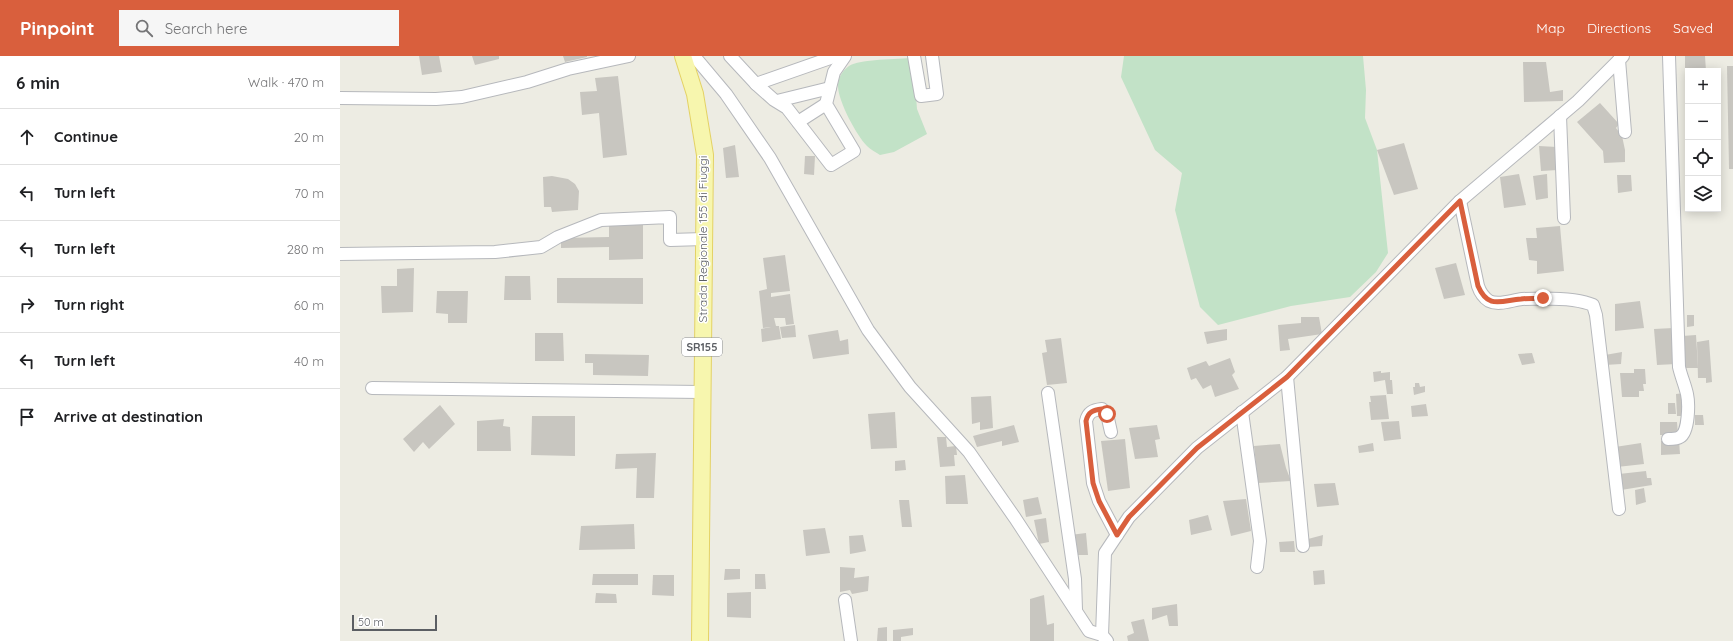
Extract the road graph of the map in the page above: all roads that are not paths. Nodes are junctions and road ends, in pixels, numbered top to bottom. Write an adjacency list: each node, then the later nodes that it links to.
1 (629, 56): 13 (street)
2 (683, 56): 21 (main road, Strada Regionale 155 di Fiuggi / SR155)
3 (694, 56): 35 (street)
4 (730, 56): 11 (street)
5 (836, 56): 11 (street)
6 (845, 56): 12 (street)
7 (914, 56): 8 (street)
8 (932, 56)
9 (1669, 56): 29 (street)
10 (1621, 58): 16 (street); 18 (street)
11 (756, 84): 14 (street)
12 (830, 88): 14 (street); 15 (street)
13 (340, 98)
14 (777, 101): 17 (street)
15 (826, 104): 17 (street); 17 (street)
16 (1560, 116): 19 (street); 20 (street)
17 (798, 122)
18 (1625, 132)
19 (1460, 201): 23 (street); 30 (street)
20 (1564, 218)
21 (704, 239): 22 (street); 25 (main road, Strada Regionale 155 di Fiuggi / SR155)
22 (340, 254)
23 (1287, 377): 27 (street); 32 (street)
24 (372, 388): 25 (street)
25 (702, 392): 37 (main road, Strada Regionale 155 di Fiuggi / SR155)
26 (1048, 393): 35 (street)
27 (1242, 412): 31 (street); 33 (street)
28 (1111, 432): 31 (street)
29 (1668, 438)
30 (1618, 509)
31 (1117, 535): 36 (street)
32 (1303, 546)
33 (1257, 567)
34 (845, 600): 38 (street)
35 (1076, 611): 36 (street)
36 (1104, 638)
37 (700, 641)
38 (851, 641)

